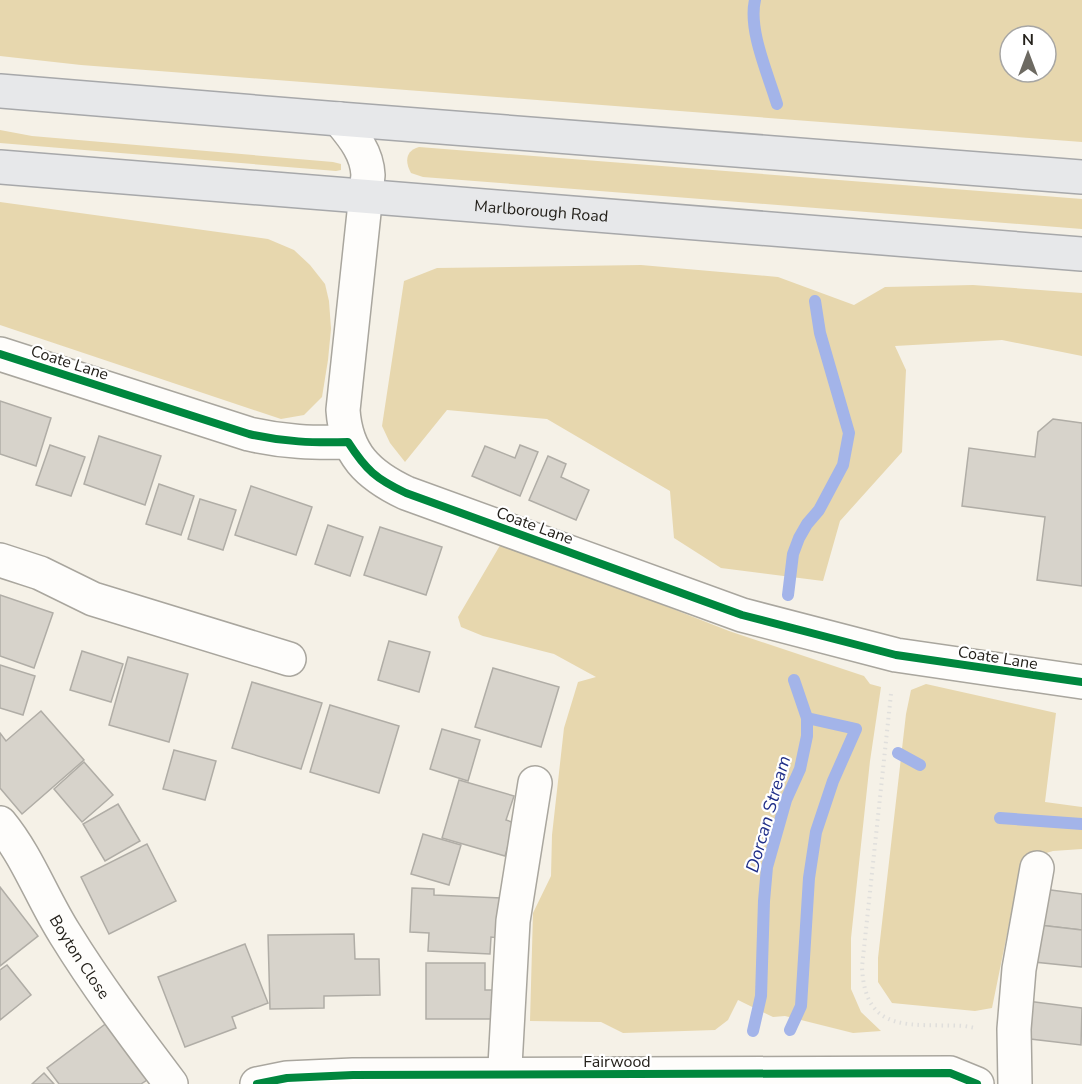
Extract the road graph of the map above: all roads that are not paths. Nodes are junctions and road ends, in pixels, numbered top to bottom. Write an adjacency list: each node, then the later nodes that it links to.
1 (0, 91): 2 (main road)
2 (339, 120): 4 (main road); 5 (street, Coate Lane)
3 (0, 167): 5 (main road, Marlborough Road)
4 (1082, 177)
5 (366, 197): 6 (main road, Marlborough Road); 8 (street, Coate Lane)
6 (1082, 254)
7 (0, 354): 8 (street, Coate Lane)
8 (348, 442): 11 (street, Coate Lane)
9 (0, 560): 10 (street)
10 (289, 659)
11 (1082, 682)
12 (535, 783): 15 (street)
13 (0, 824): 17 (street, Boyton Close)
14 (1037, 868): 19 (street)
15 (505, 1079): 16 (street, Fairwood); 18 (street, Fairwood)
16 (974, 1083)
17 (171, 1084)
18 (257, 1084)
19 (1015, 1084)

